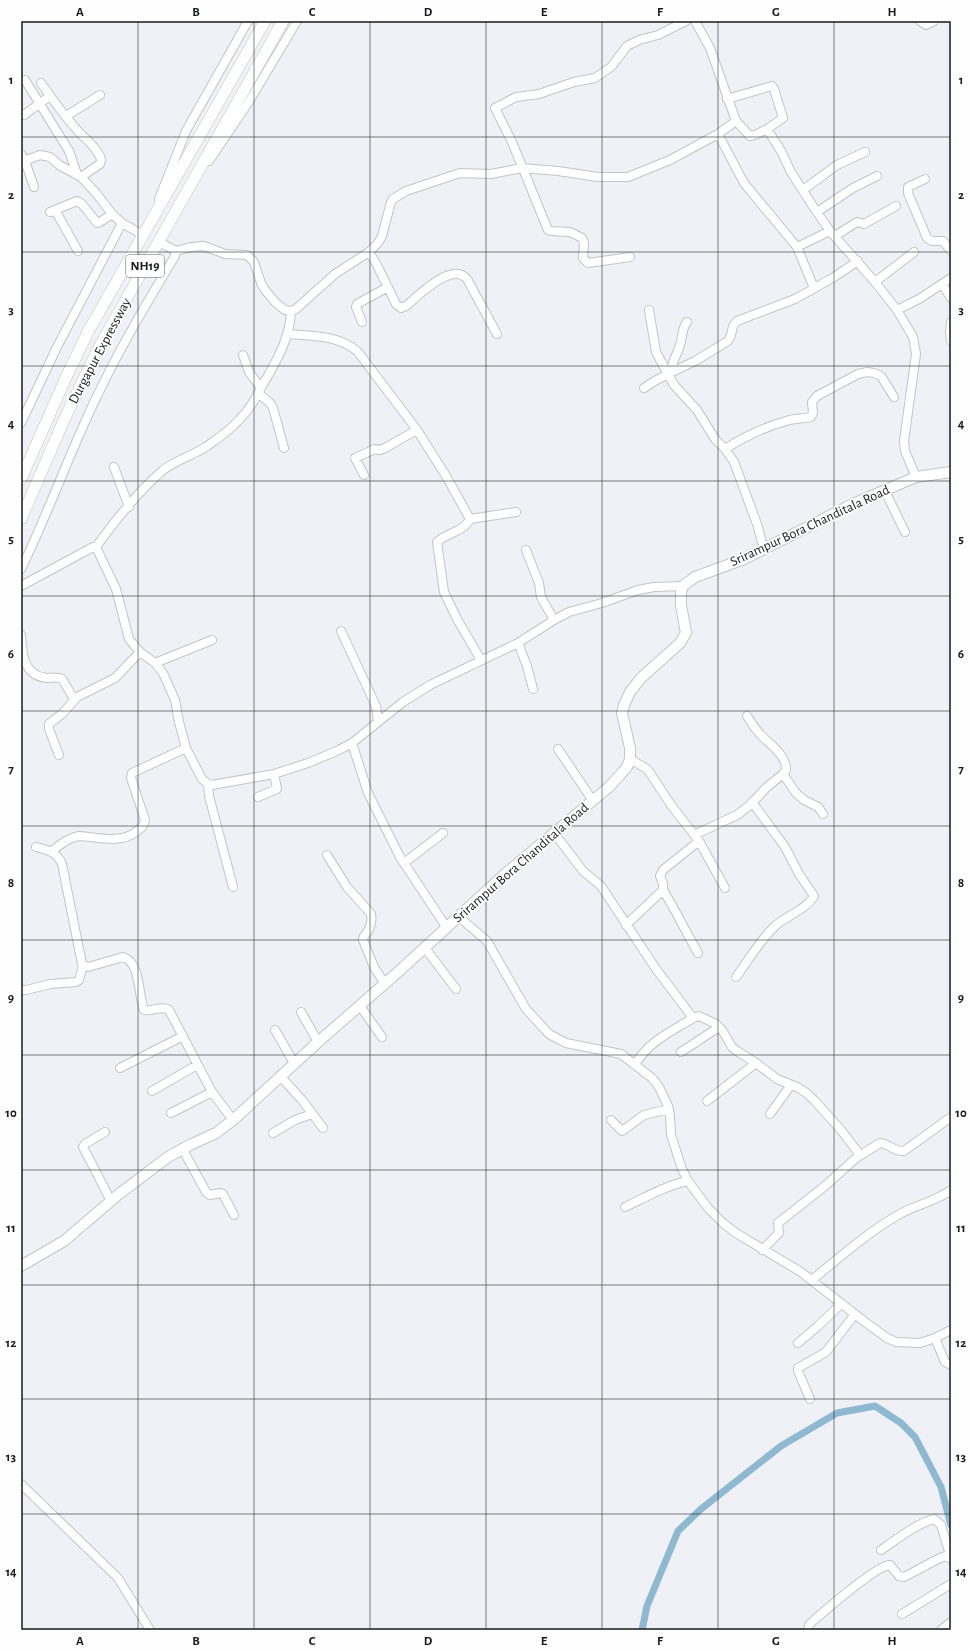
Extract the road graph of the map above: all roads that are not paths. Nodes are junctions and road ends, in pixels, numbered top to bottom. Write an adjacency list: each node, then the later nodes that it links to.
1 (248, 21): 32 (street)
2 (265, 21): 32 (highway, Durgapur Expressway / NH19)
3 (283, 21): 28 (highway, Durgapur Expressway / NH19)
4 (297, 21): 28 (street)
5 (686, 21): 22 (street)
6 (695, 21): 13 (street)
7 (920, 21): 8 (street)
8 (934, 21)
9 (25, 80): 14 (street)
10 (41, 83): 12 (street)
11 (100, 95): 16 (street)
12 (50, 96): 14 (street); 16 (street)
13 (727, 99): 17 (street); 18 (street)
14 (39, 104): 15 (street); 23 (street)
15 (24, 115)
16 (66, 116): 23 (street)
17 (736, 121): 18 (street); 19 (street)
18 (767, 129): 27 (street)
19 (718, 134): 22 (street); 37 (street)
20 (865, 152): 27 (street)
21 (22, 159): 23 (street); 26 (street)
22 (522, 168): 41 (street); 43 (street)
23 (79, 176): 31 (street)
24 (877, 176): 30 (street)
25 (925, 179): 40 (street)
26 (34, 187)
27 (803, 190): 30 (street)
28 (182, 199): 36 (highway, Durgapur Expressway / NH19)
29 (896, 206): 34 (street)
30 (817, 212): 34 (street)
31 (112, 214): 33 (street); 38 (street)
32 (152, 219): 35 (highway, Durgapur Expressway / NH19)
33 (122, 223): 35 (street); 65 (street)
34 (832, 233): 37 (street); 44 (street)
35 (144, 235): 73 (highway, Durgapur Expressway / NH19)
36 (159, 242): 39 (street); 77 (highway, Durgapur Expressway / NH19)
37 (797, 247): 49 (street)
38 (78, 251)
39 (176, 251): 53 (street); 83 (street)
40 (951, 251)
41 (369, 252): 48 (street); 53 (street)
42 (914, 252): 46 (street)
43 (630, 256)
44 (858, 261): 46 (street); 49 (street)
45 (951, 278): 47 (street)
46 (875, 282): 52 (street)
47 (942, 284): 50 (street); 52 (street)
48 (388, 286): 54 (street); 58 (street)
49 (814, 288): 61 (street)
50 (951, 298)
51 (649, 310): 61 (street)
52 (897, 310): 72 (street)
53 (291, 311): 57 (street)
54 (362, 322)
55 (687, 322): 61 (street)
56 (951, 322): 59 (street)
57 (288, 334): 63 (street); 66 (street)
58 (497, 334)
59 (951, 341)
60 (243, 355): 63 (street)
61 (670, 373): 62 (street); 68 (street)
62 (644, 388)
63 (259, 391): 67 (street); 75 (street)
64 (894, 397): 68 (street)
65 (21, 423)
66 (417, 430): 71 (street); 78 (street)
67 (284, 448)
68 (725, 449): 82 (street)
69 (114, 467): 75 (street)
70 (951, 472): 72 (main road, Srirampur Bora Chanditala Road)
71 (364, 475)
72 (916, 477): 74 (main road, Srirampur Bora Chanditala Road)
73 (21, 479)
74 (885, 491): 79 (street); 82 (main road, Srirampur Bora Chanditala Road)
75 (129, 507): 80 (street)
76 (516, 512): 78 (street)
77 (21, 519)
78 (470, 519): 92 (street)
79 (905, 532)
80 (96, 547): 84 (street); 91 (street)
81 (526, 550): 86 (street)
82 (764, 550): 85 (main road, Srirampur Bora Chanditala Road)
83 (21, 569)
84 (21, 586)
85 (683, 586): 86 (street); 102 (main road)
86 (554, 620): 90 (street)
87 (341, 631): 97 (street)
88 (21, 635): 95 (street)
89 (212, 640): 93 (street)
90 (518, 643): 92 (street); 94 (street)
91 (140, 652): 93 (street); 95 (street)
92 (481, 660): 97 (street)
93 (154, 663): 99 (street)
94 (534, 689)
95 (74, 699): 101 (street)
96 (747, 716): 104 (street)
97 (378, 722): 98 (street)
98 (352, 743): 103 (street); 116 (street)
99 (186, 748): 105 (street); 114 (street)
100 (558, 749): 107 (street)
101 (59, 755)
102 (630, 759): 107 (main road, Srirampur Bora Chanditala Road); 112 (street)
103 (274, 774): 105 (street); 106 (street)
104 (783, 774): 108 (street); 109 (street)
105 (208, 784): 117 (street)
106 (258, 797)
107 (593, 801): 111 (main road, Srirampur Bora Chanditala Road)
108 (752, 802): 112 (street); 126 (street)
109 (823, 814)
110 (443, 833): 116 (street)
111 (554, 833): 120 (main road, Srirampur Bora Chanditala Road); 121 (street)
112 (696, 838): 118 (street); 119 (street)
113 (36, 847): 114 (street)
114 (51, 852): 125 (street)
115 (327, 855): 127 (street)
116 (404, 863): 122 (street)
117 (233, 887)
118 (725, 888)
119 (663, 890): 121 (street); 124 (street)
120 (459, 917): 122 (main road, Srirampur Bora Chanditala Road); 141 (street)
121 (626, 925): 132 (street)
122 (447, 928): 123 (main road, Srirampur Bora Chanditala Road)
123 (425, 948): 127 (main road, Srirampur Bora Chanditala Road); 128 (street)
124 (698, 953)
125 (83, 966): 129 (street); 135 (street)
126 (736, 977)
127 (385, 984): 130 (main road, Srirampur Bora Chanditala Road)
128 (456, 989)
129 (21, 990)
130 (360, 1006): 136 (street); 137 (main road, Srirampur Bora Chanditala Road)
131 (301, 1012): 137 (street)
132 (693, 1018): 133 (street); 141 (street)
133 (719, 1027): 138 (street); 140 (street)
134 (275, 1030): 139 (street)
135 (183, 1036): 142 (street); 143 (street)
136 (382, 1037)
137 (318, 1042): 139 (main road, Srirampur Bora Chanditala Road)
138 (680, 1052)
139 (294, 1063): 144 (main road, Srirampur Bora Chanditala Road)
140 (756, 1063): 145 (street); 148 (street)
141 (635, 1064): 149 (street)
142 (197, 1065): 146 (street); 147 (street)
143 (120, 1068)
144 (280, 1076): 151 (street); 154 (main road, Srirampur Bora Chanditala Road)
145 (791, 1085): 152 (street); 160 (street)
146 (152, 1091)
147 (212, 1092): 150 (street); 154 (street)
148 (707, 1101)
149 (668, 1109): 155 (street); 161 (street)
150 (171, 1113)
151 (312, 1114): 156 (street); 158 (street)
152 (770, 1114)
153 (951, 1117): 160 (street)
154 (233, 1120): 159 (main road, Srirampur Bora Chanditala Road)
155 (611, 1120)
156 (323, 1128)
157 (105, 1132): 163 (street)
158 (273, 1133)
159 (182, 1148): 163 (main road, Srirampur Bora Chanditala Road); 165 (street)
160 (860, 1155): 166 (street)
161 (688, 1181): 164 (street); 166 (street)
162 (951, 1190): 168 (street)
163 (112, 1201): 167 (main road, Srirampur Bora Chanditala Road)
164 (625, 1207)
165 (234, 1215)
166 (762, 1250): 168 (street)
167 (21, 1266)
168 (812, 1280): 169 (street)
169 (841, 1304): 170 (street); 173 (street)
170 (855, 1314): 172 (street); 175 (street)
171 (951, 1330): 172 (street)
172 (936, 1338): 174 (street)
173 (798, 1343)
174 (951, 1364)
175 (810, 1399)
176 (21, 1484): 182 (street)
177 (881, 1550): 178 (street)
178 (951, 1558): 183 (street)
179 (951, 1584): 180 (street)
180 (902, 1614)
181 (951, 1622): 184 (street)
182 (150, 1630)
183 (808, 1630)
184 (940, 1630)

